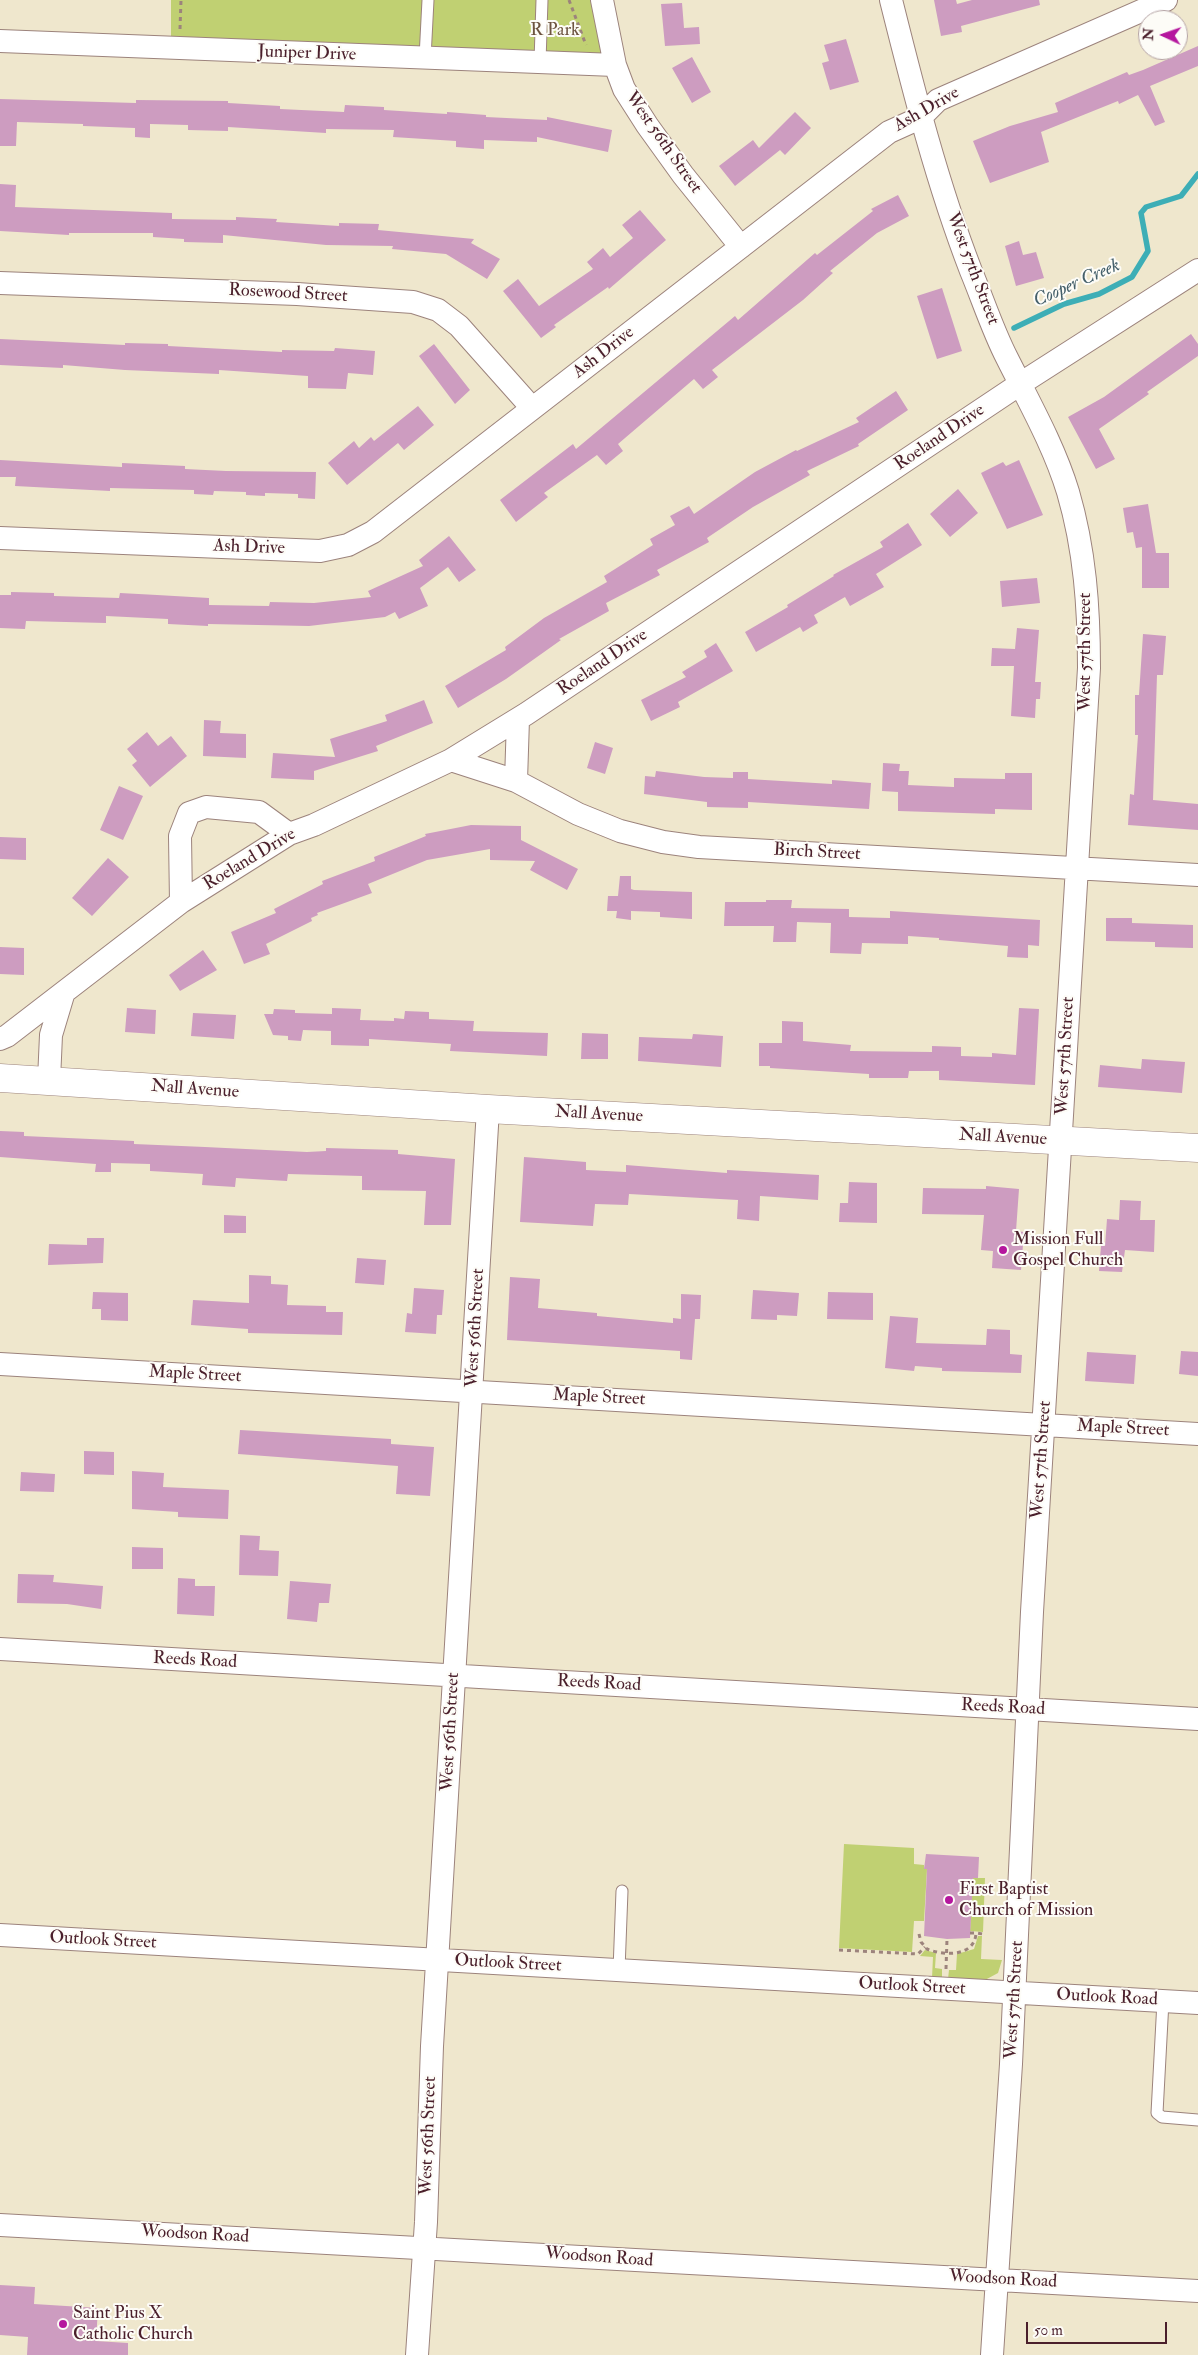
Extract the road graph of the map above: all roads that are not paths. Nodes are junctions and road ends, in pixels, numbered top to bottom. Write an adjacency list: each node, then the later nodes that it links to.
1 (428, 0): 7 (lane)
2 (542, 0): 8 (lane)
3 (602, 0): 9 (street, West 56th Street)
4 (891, 0): 10 (street, West 57th Street)
5 (1166, 0): 10 (street, Ash Drive)
6 (0, 40): 7 (street, Juniper Drive)
7 (425, 58): 8 (street, Juniper Drive)
8 (540, 62): 9 (street, Juniper Drive)
9 (615, 65): 11 (street, West 56th Street)
10 (920, 118): 11 (street, Ash Drive); 14 (street, West 57th Street)
11 (741, 246): 15 (street, Ash Drive)
12 (1198, 270): 14 (street, Roeland Drive)
13 (0, 283): 15 (street, Rosewood Street)
14 (1020, 384): 17 (street, Roeland Drive); 21 (street, West 57th Street)
15 (532, 408): 16 (street, Ash Drive)
16 (0, 538)
17 (518, 719): 18 (street, Roeland Drive); 19 (street)
18 (451, 760): 19 (street, Birch Street); 20 (street, Roeland Drive)
19 (516, 781): 21 (street, Birch Street)
20 (289, 834): 23 (street, Roeland Drive); 23 (street)
21 (1076, 868): 22 (street, Birch Street); 29 (street, West 57th Street)
22 (1198, 875)
23 (181, 902): 24 (street, Roeland Drive)
24 (63, 995): 25 (street, Roeland Drive); 27 (street)
25 (0, 1039)
26 (0, 1078): 27 (street, Nall Avenue)
27 (49, 1080): 28 (street, Nall Avenue)
28 (488, 1109): 29 (street, Nall Avenue); 32 (street, West 56th Street)
29 (1061, 1141): 30 (street, Nall Avenue); 33 (street, West 57th Street)
30 (1198, 1148)
31 (0, 1364): 32 (street, Maple Street)
32 (472, 1391): 33 (street, Maple Street); 36 (street, West 56th Street)
33 (1044, 1424): 34 (street, Maple Street); 37 (street, West 57th Street)
34 (1198, 1434)
35 (0, 1650): 36 (street, Reeds Road)
36 (454, 1676): 37 (street, Reeds Road); 41 (street, West 56th Street)
37 (1028, 1709): 38 (street, Reeds Road); 43 (street, West 57th Street)
38 (1198, 1719)
39 (622, 1891): 42 (lane)
40 (0, 1935): 41 (street, Outlook Street)
41 (437, 1959): 42 (street, Outlook Street); 48 (street, West 56th Street)
42 (619, 1970): 43 (street, Outlook Street)
43 (1015, 1993): 44 (street, Outlook Road); 49 (street, West 57th Street)
44 (1164, 2001): 45 (street, Outlook Road); 46 (lane)
45 (1198, 2003)
46 (1198, 2120)
47 (0, 2224): 48 (street, Woodson Road)
48 (423, 2247): 49 (street, Woodson Road); 51 (street, West 56th Street)
49 (996, 2280): 50 (street, Woodson Road); 52 (street, West 57th Street)
50 (1198, 2291)
51 (417, 2355)
52 (992, 2355)

